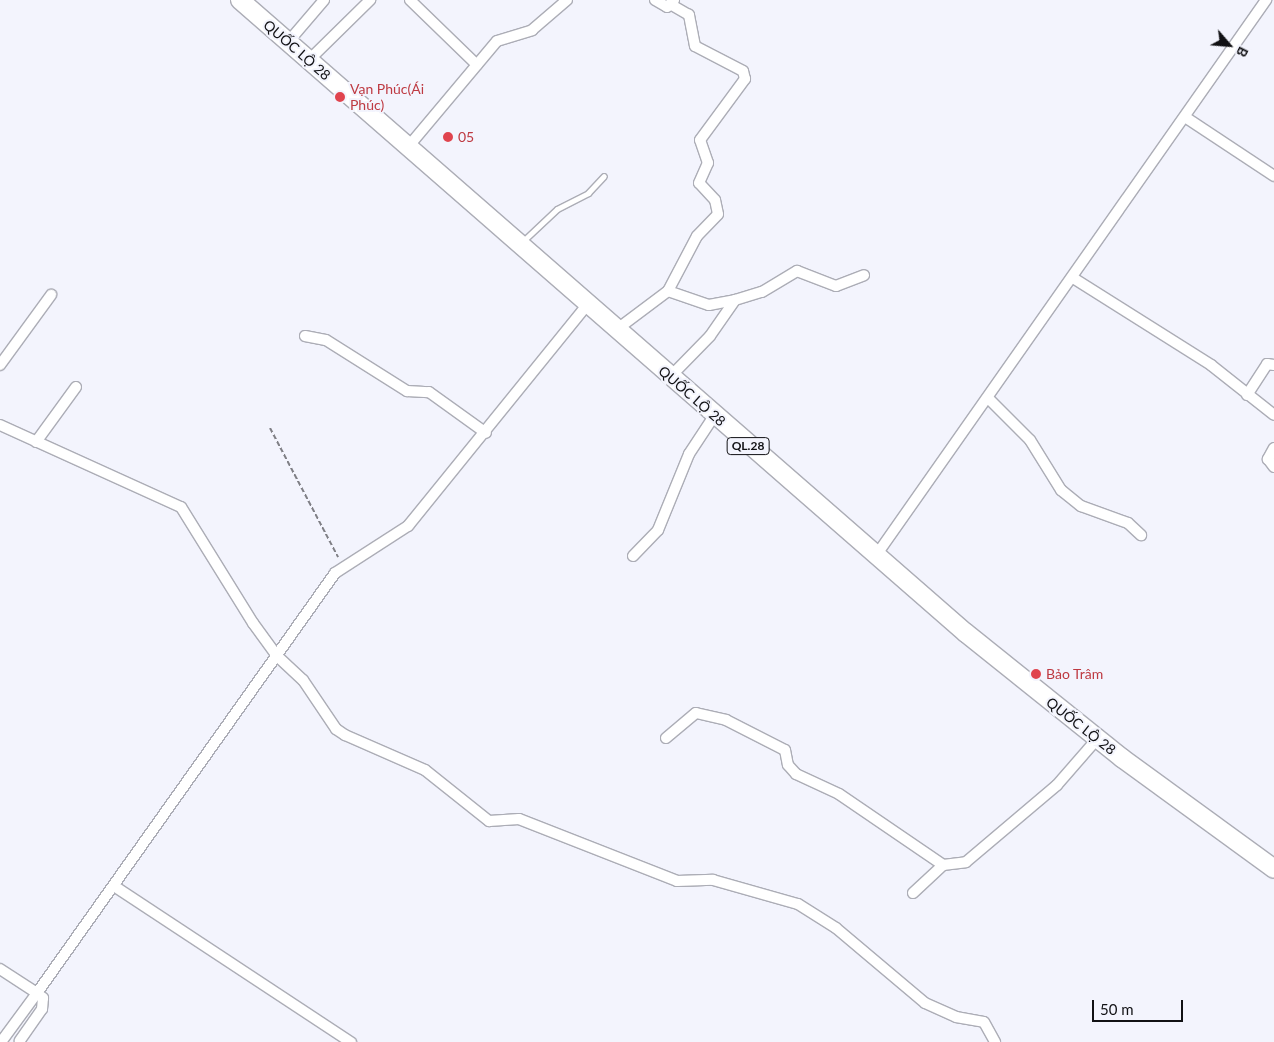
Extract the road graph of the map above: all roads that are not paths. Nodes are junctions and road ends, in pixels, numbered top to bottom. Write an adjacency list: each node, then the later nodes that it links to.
1 (240, 0): 9 (highway, QUỐC LỘ 28 / QL.28)
2 (324, 0): 9 (street)
3 (370, 0): 10 (street)
4 (410, 0): 11 (street)
5 (567, 0): 11 (street)
6 (656, 0): 8 (street)
7 (1266, 0): 12 (street)
8 (673, 2): 19 (street)
9 (289, 41): 10 (highway, QUỐC LỘ 28 / QL.28)
10 (309, 60): 13 (highway, QUỐC LỘ 28 / QL.28)
11 (477, 65): 13 (street)
12 (1185, 117): 15 (street); 18 (street)
13 (408, 148): 16 (highway, QUỐC LỘ 28 / QL.28)
14 (604, 176): 16 (lane)
15 (1274, 176)
16 (520, 244): 22 (highway, QUỐC LỘ 28 / QL.28)
17 (864, 275): 21 (street)
18 (1073, 278): 29 (street); 30 (street)
19 (668, 291): 21 (street); 23 (street)
20 (51, 295): 25 (street)
21 (735, 300): 27 (street)
22 (587, 305): 23 (highway, QUỐC LỘ 28 / QL.28); 34 (street)
23 (616, 330): 27 (highway, QUỐC LỘ 28 / QL.28)
24 (305, 336): 34 (street)
25 (0, 365)
26 (1274, 365): 29 (street)
27 (670, 377): 32 (highway, QUỐC LỘ 28 / QL.28)
28 (76, 387): 35 (street)
29 (1247, 395): 31 (street)
30 (988, 398): 38 (street); 40 (street)
31 (1274, 415)
32 (714, 416): 39 (street); 40 (highway, QUỐC LỘ 28 / QL.28)
33 (1, 428): 35 (street)
34 (486, 433): 41 (street)
35 (36, 442): 41 (street)
36 (1274, 448): 37 (street)
37 (1274, 467)
38 (1141, 535)
39 (633, 556)
40 (875, 557): 43 (highway, QUỐC LỘ 28 / QL.28)
41 (276, 655): 46 (street); 53 (street)
42 (666, 738): 44 (street)
43 (1097, 739): 44 (street); 45 (highway, QUỐC LỘ 28 / QL.28)
44 (943, 865): 47 (street)
45 (1274, 869)
46 (114, 886): 49 (street); 52 (street)
47 (913, 893)
48 (0, 969): 49 (street)
49 (37, 993): 50 (street); 51 (street)
50 (20, 1041)
51 (1, 1042)
52 (351, 1042)
53 (995, 1042)

